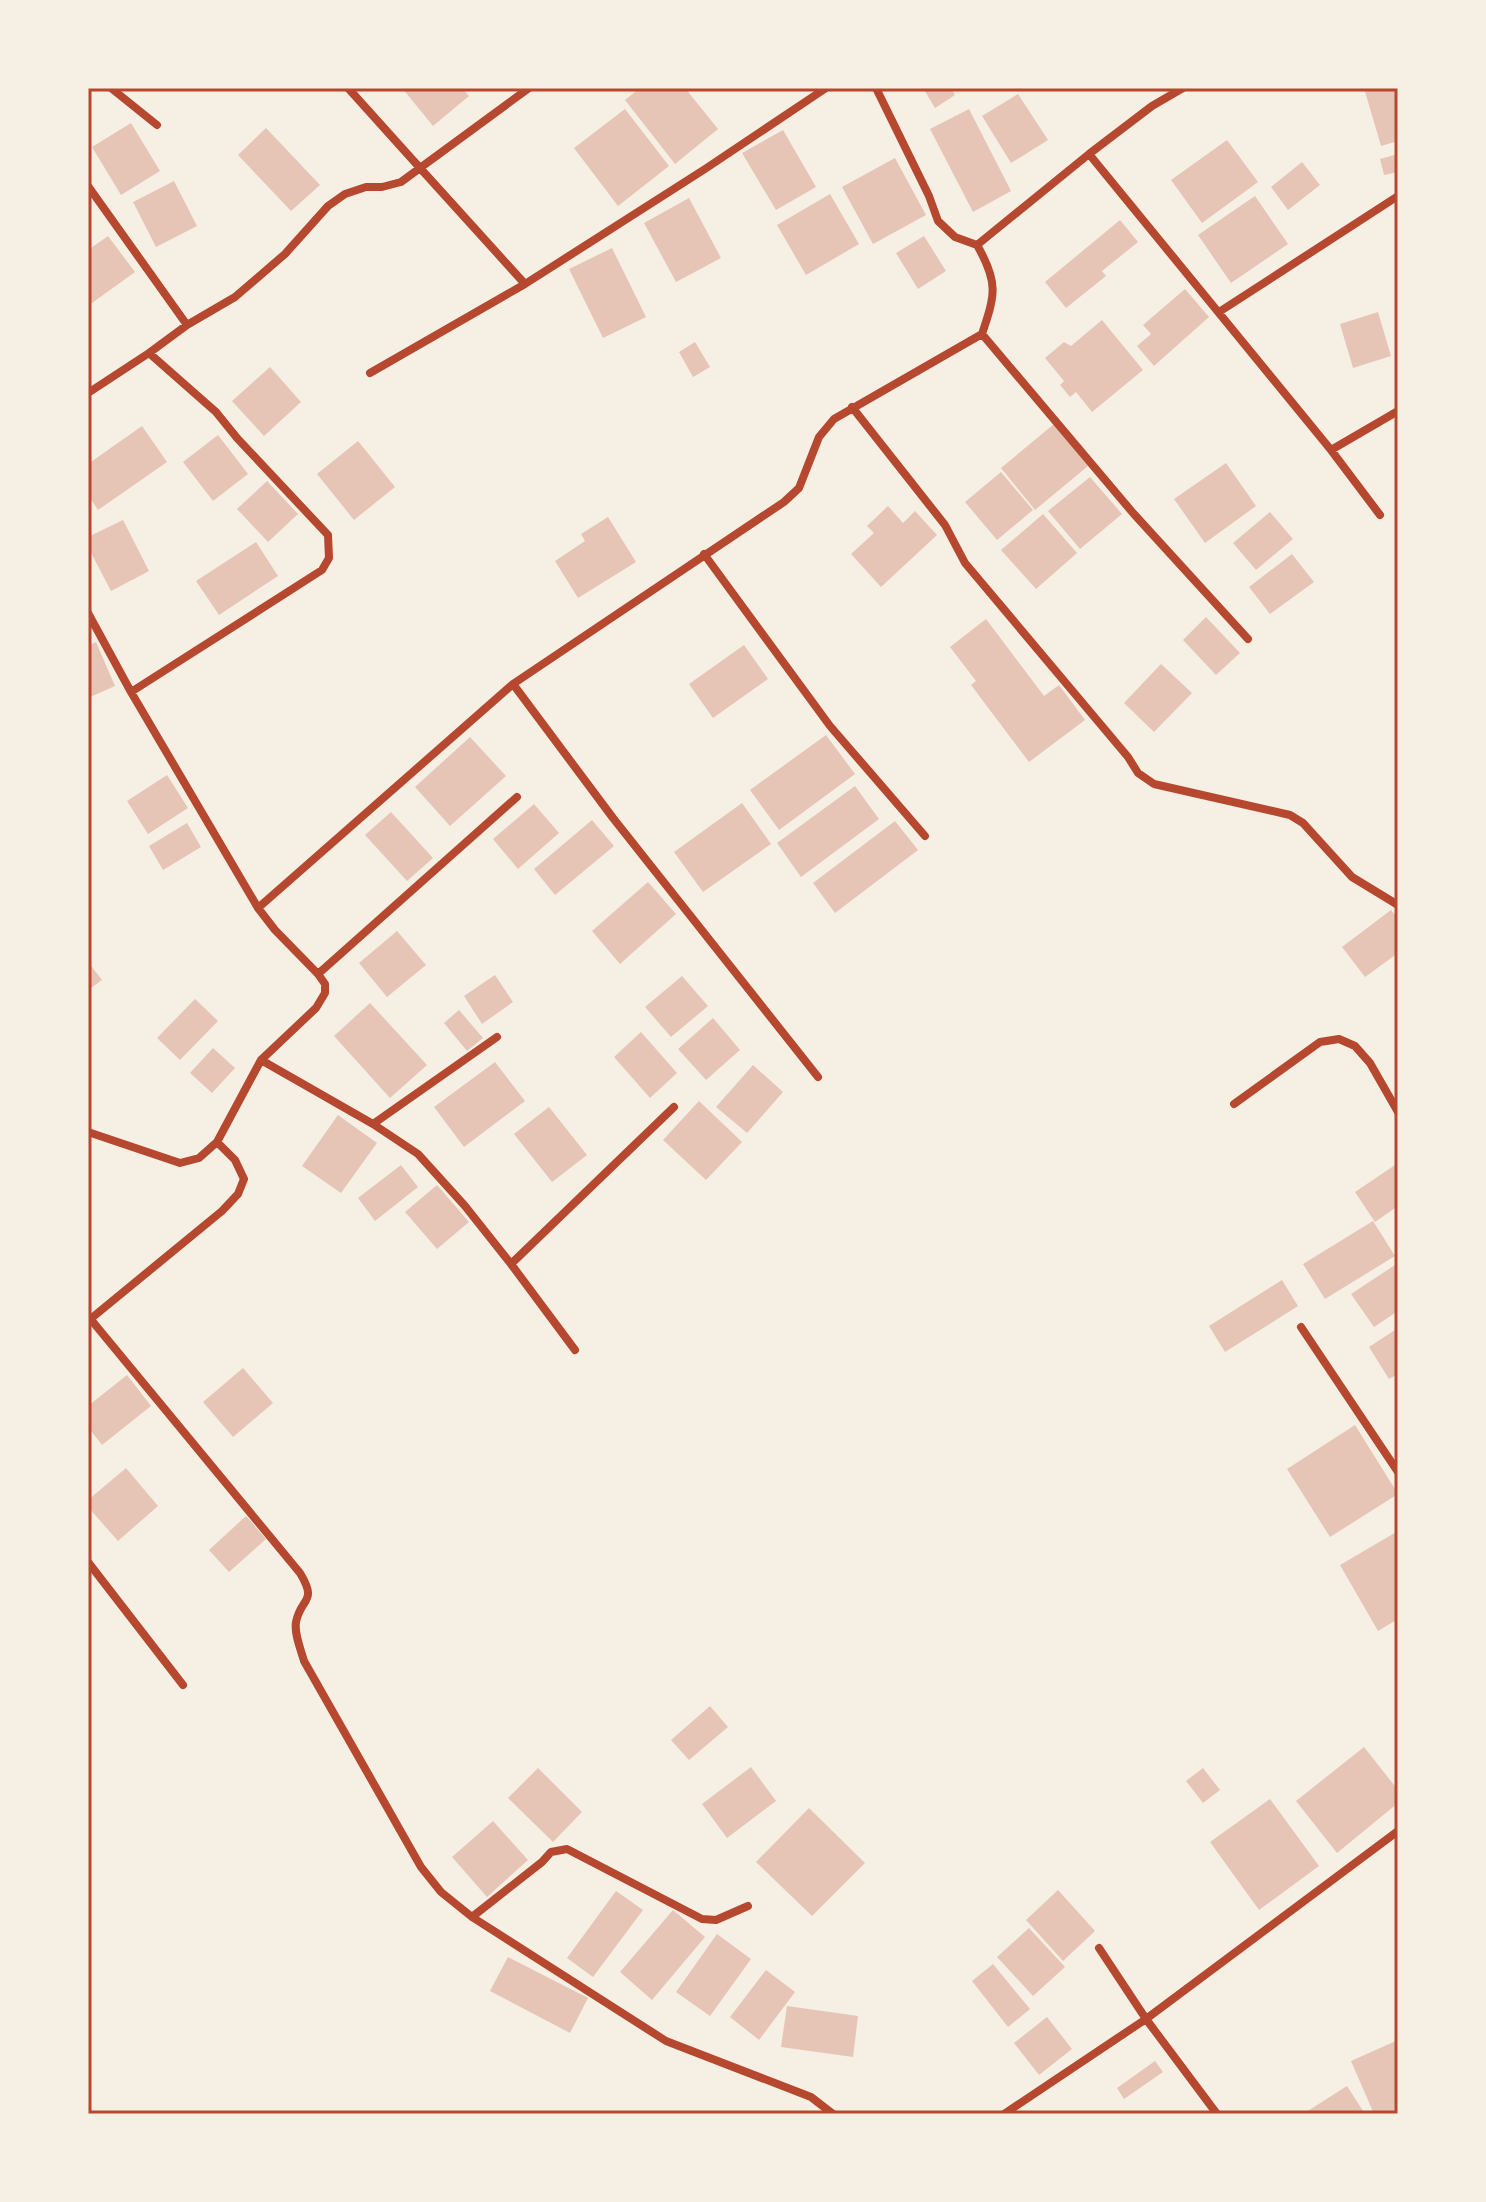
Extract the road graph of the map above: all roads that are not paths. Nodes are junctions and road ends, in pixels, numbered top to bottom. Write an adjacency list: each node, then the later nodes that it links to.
1 (111, 88): 7 (street)
2 (348, 88): 9 (street)
3 (529, 88): 9 (street)
4 (826, 88): 13 (street)
5 (876, 88): 12 (street)
6 (1177, 89): 8 (street)
7 (157, 125)
8 (1089, 154): 12 (street); 14 (street)
9 (420, 168): 13 (street); 15 (street)
10 (88, 186): 15 (street)
11 (1398, 196): 14 (street)
12 (977, 245): 16 (street)
13 (525, 284): 18 (street)
14 (1219, 312): 22 (street)
15 (187, 325): 17 (street)
16 (982, 334): 20 (street); 26 (street)
17 (149, 353): 19 (street); 28 (street)
18 (370, 373)
19 (88, 393)
20 (852, 407): 24 (street); 31 (street)
21 (1398, 411): 22 (street)
22 (1331, 450): 23 (street)
23 (1380, 515)
24 (704, 554): 27 (street); 30 (street)
25 (88, 613): 28 (street)
26 (1248, 639)
27 (513, 684): 32 (street); 36 (street)
28 (131, 692): 32 (street)
29 (517, 797): 33 (street)
30 (925, 836)
31 (1398, 905)
32 (258, 908): 33 (street)
33 (318, 974): 35 (street)
34 (497, 1037): 40 (street)
35 (261, 1060): 40 (street); 42 (street)
36 (818, 1077)
37 (1234, 1104): 39 (street)
38 (674, 1107): 43 (street)
39 (1398, 1112)
40 (373, 1124): 43 (street)
41 (88, 1132): 42 (street)
42 (217, 1142): 44 (street)
43 (511, 1264): 46 (street)
44 (89, 1318): 52 (street)
45 (1301, 1327): 47 (street)
46 (575, 1350)
47 (1398, 1472)
48 (88, 1562): 49 (street)
49 (183, 1685)
50 (1398, 1831): 54 (street)
51 (748, 1906): 52 (street)
52 (472, 1917): 55 (street)
53 (1099, 1948): 54 (street)
54 (1146, 2019): 56 (street); 57 (street)
55 (833, 2114)
56 (1004, 2114)
57 (1217, 2114)

